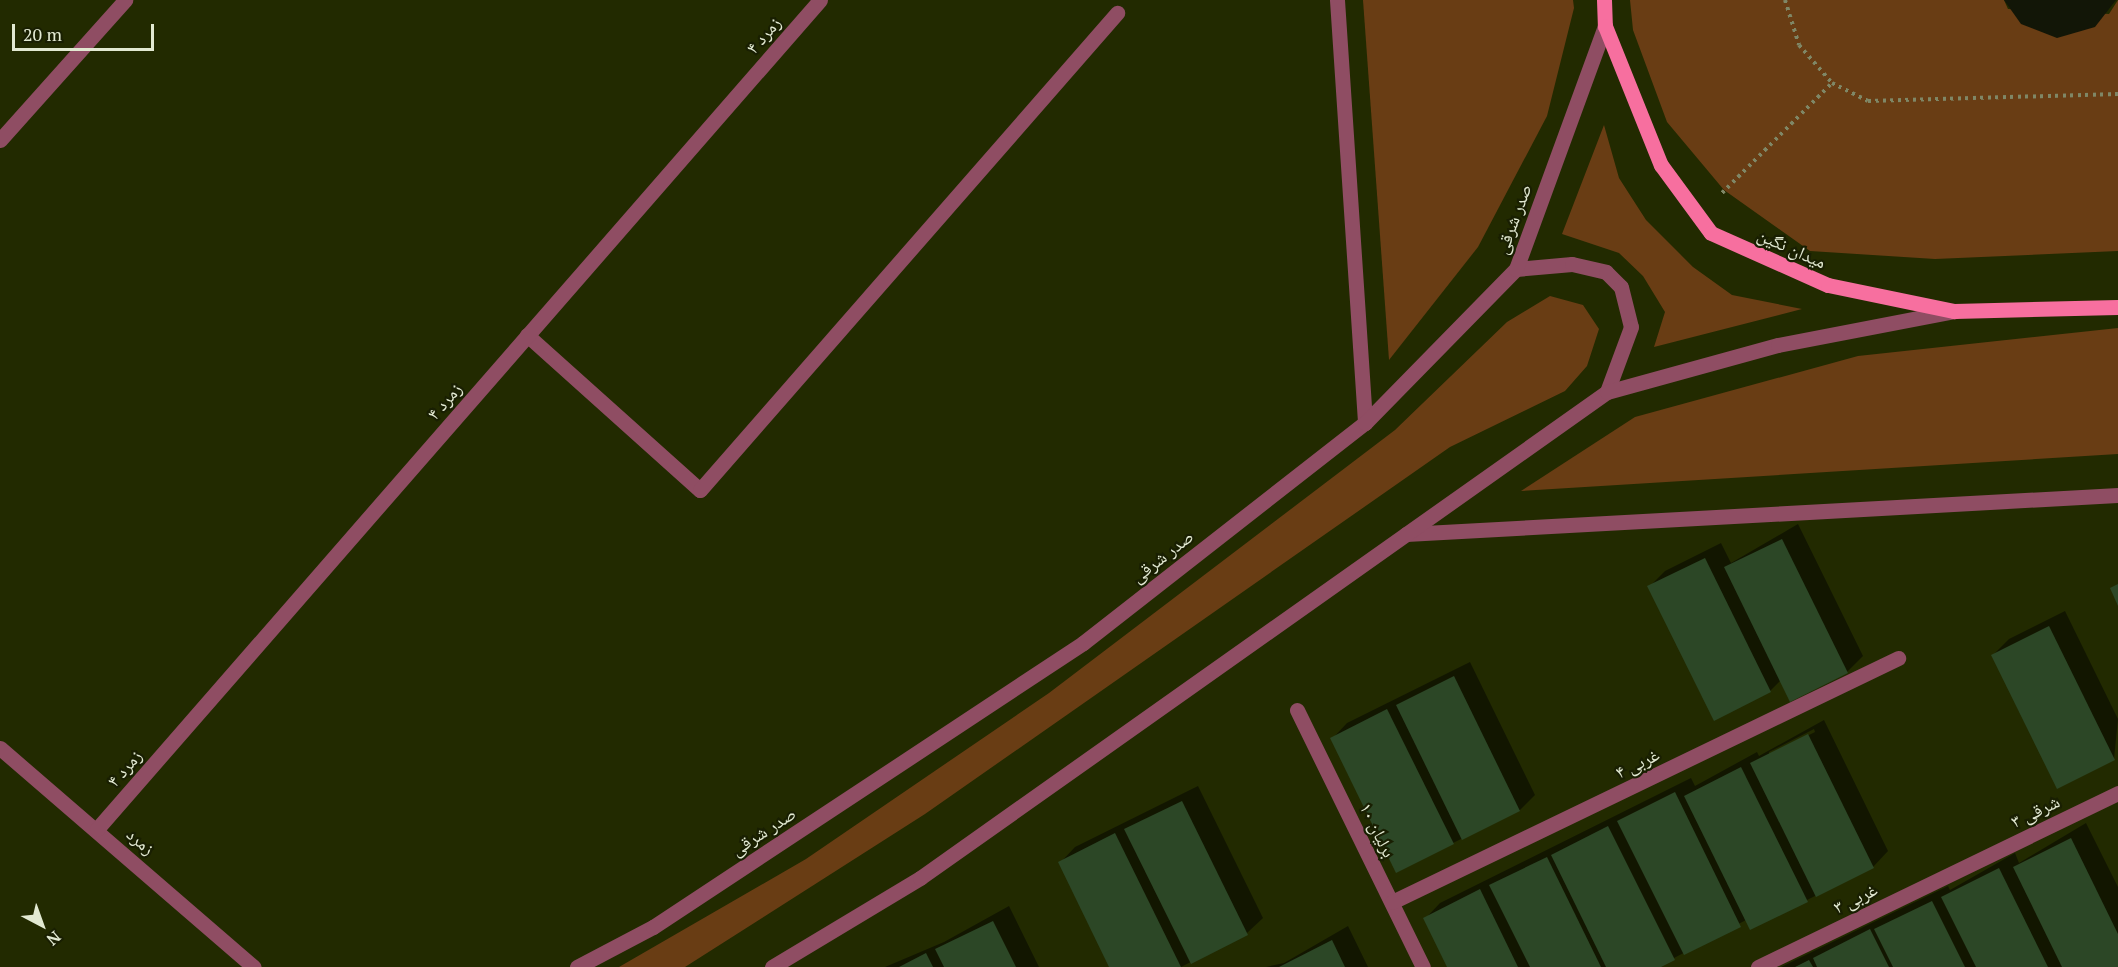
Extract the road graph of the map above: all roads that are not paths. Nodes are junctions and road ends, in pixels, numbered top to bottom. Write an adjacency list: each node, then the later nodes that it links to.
1 (125, 0): 7 (street)
2 (820, 0): 11 (street, زمرد ۴)
3 (1337, 0): 13 (street)
4 (1604, 0): 6 (main road, میدان نگین)
5 (1117, 13): 11 (street)
6 (1605, 26): 8 (street, صدر شرقی); 10 (main road, میدان نگین)
7 (0, 140)
8 (1516, 268): 12 (street); 13 (street, صدر شرقی)
9 (2118, 307): 10 (main road, میدان نگین)
10 (1954, 311): 12 (street)
11 (527, 335): 20 (street, زمرد ۴)
12 (1607, 393): 15 (street)
13 (1365, 423): 24 (street, صدر شرقی)
14 (2118, 495): 15 (street)
15 (1406, 534): 25 (street)
16 (1898, 658): 22 (street, ۴ غربی)
17 (1297, 710): 22 (street, برلیان ۱۰)
18 (0, 748): 20 (street, زمرد)
19 (2118, 793): 21 (street, ۳ شرقی)
20 (97, 829): 23 (street, زمرد)
21 (1970, 865): 27 (street, ۳ غربی)
22 (1392, 902): 26 (street, برلیان ۱۰)
23 (254, 967)
24 (577, 967)
25 (772, 967)
26 (1423, 967)
27 (1758, 967)

